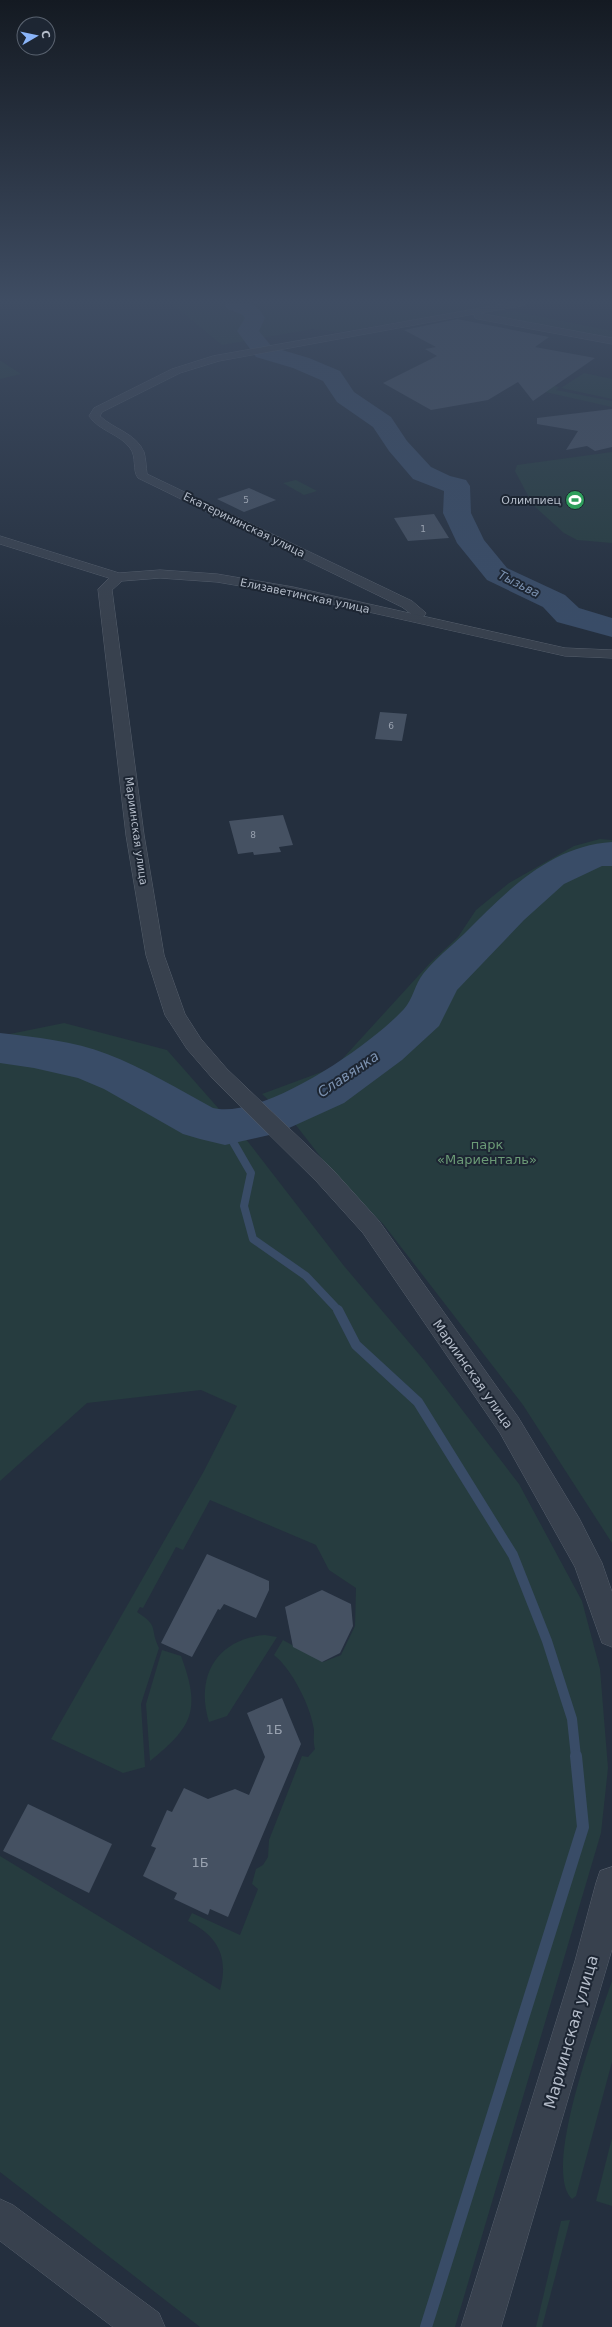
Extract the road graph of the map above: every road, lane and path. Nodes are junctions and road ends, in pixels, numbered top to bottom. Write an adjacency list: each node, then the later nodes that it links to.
1 (97, 412): 4 (street, Екатерининская улица)
2 (0, 540): 3 (street, Елизаветинская улица)
3 (118, 577): 5 (street, Елизаветинская улица); 6 (street, Мариинская улица)
4 (419, 612)
5 (612, 654)
6 (612, 1633)
7 (612, 1883): 10 (street, Мариинская улица)
8 (0, 2218): 9 (street)
9 (145, 2327)
10 (481, 2327)

